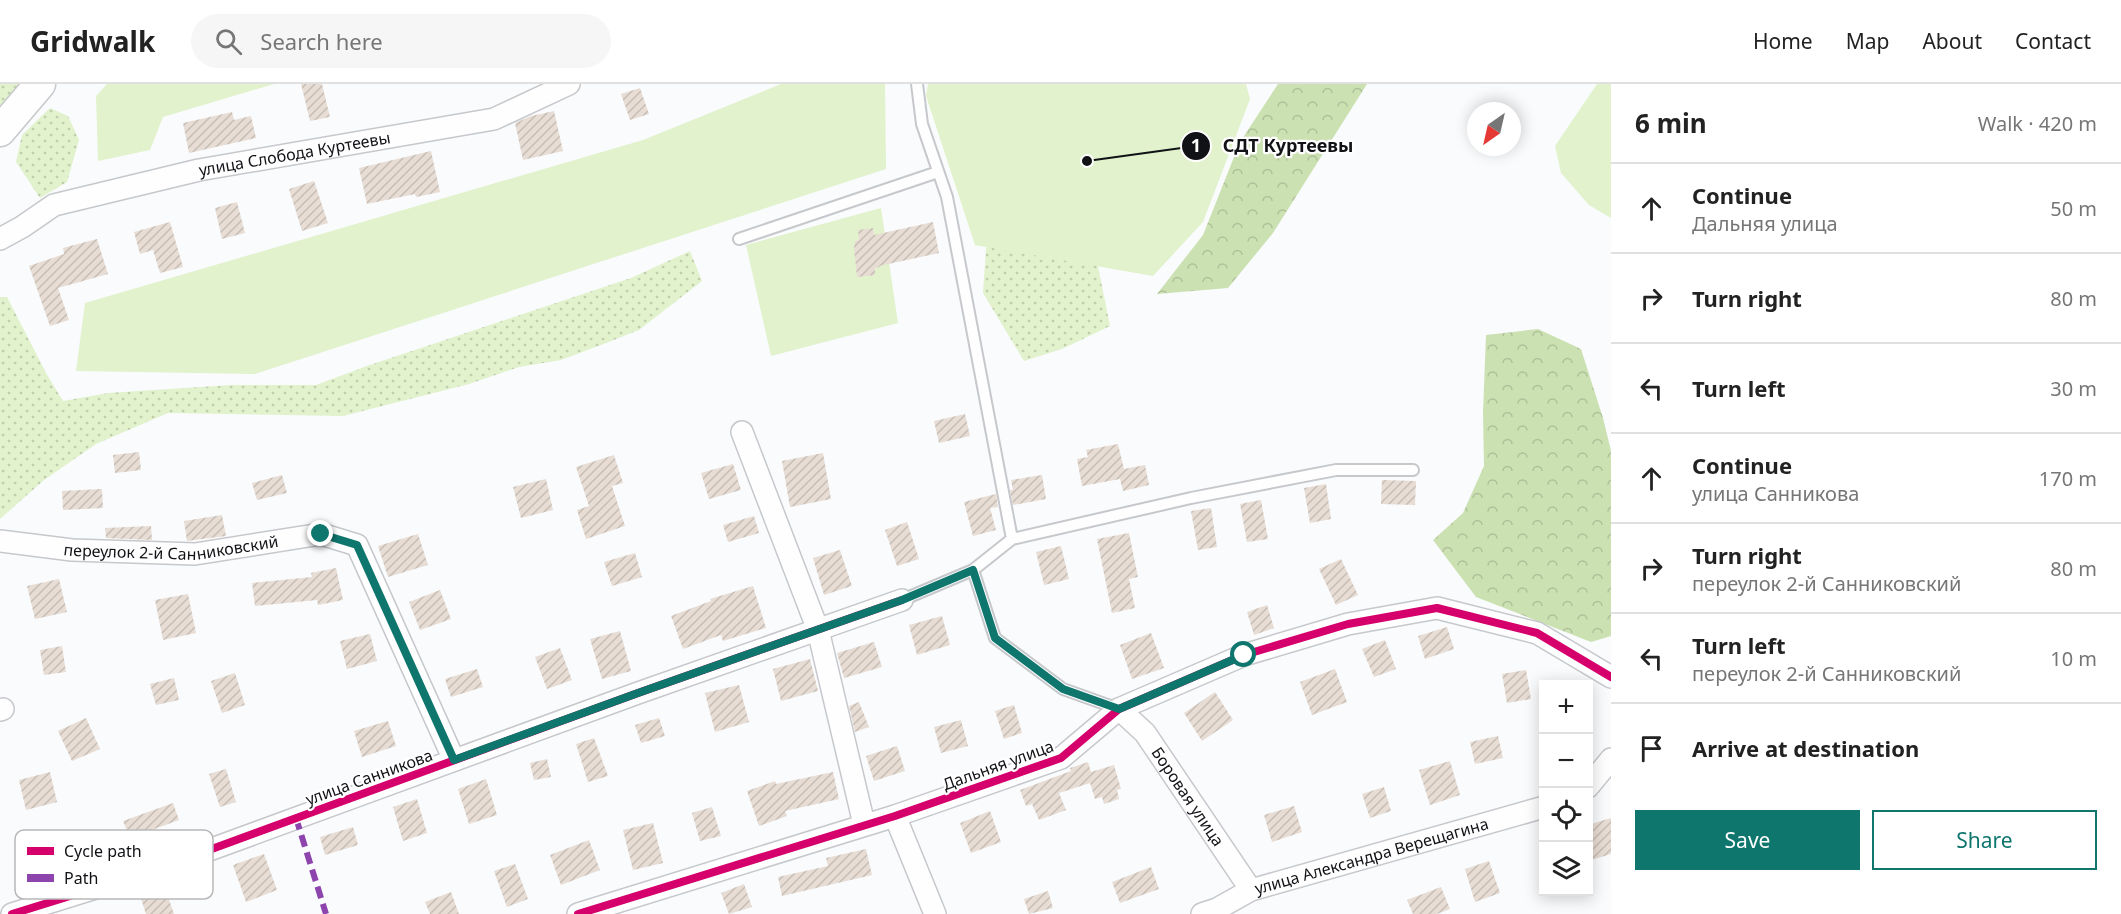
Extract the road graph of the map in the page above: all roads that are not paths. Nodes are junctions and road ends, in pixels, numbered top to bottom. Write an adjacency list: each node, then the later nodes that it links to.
1 (40, 84): 4 (street)
2 (568, 84): 6 (street, улица Слобода Куртеевы)
3 (917, 84): 5 (lane)
4 (0, 131)
5 (938, 172): 7 (lane); 10 (lane)
6 (0, 239)
7 (739, 239)
8 (742, 432): 14 (street)
9 (1413, 470): 10 (lane)
10 (1012, 539): 12 (lane)
11 (0, 541): 18 (street, переулок 2-й Санниковский)
12 (973, 570): 13 (lane); 16 (lane)
13 (902, 600): 14 (street, улица Санникова)
14 (818, 630): 18 (street, улица Санникова); 22 (street)
15 (1611, 677): 16 (street, Дальняя улица)
16 (1119, 709): 21 (street, Дальняя улица); 24 (street, Боровая улица)
17 (1611, 759): 19 (street)
18 (454, 760): 23 (street, улица Санникова)
19 (1593, 780)
20 (1539, 808): 24 (street, улица Александра Верещагина)
21 (895, 816): 22 (street, Дальняя улица); 29 (street)
22 (864, 824): 28 (street, Дальняя улица)
23 (213, 849)
24 (1251, 890): 26 (street, улица Александра Верещагина)
25 (60, 899): 27 (street, улица Санникова)
26 (1214, 912)
27 (12, 914)
28 (578, 914)
29 (935, 914)

